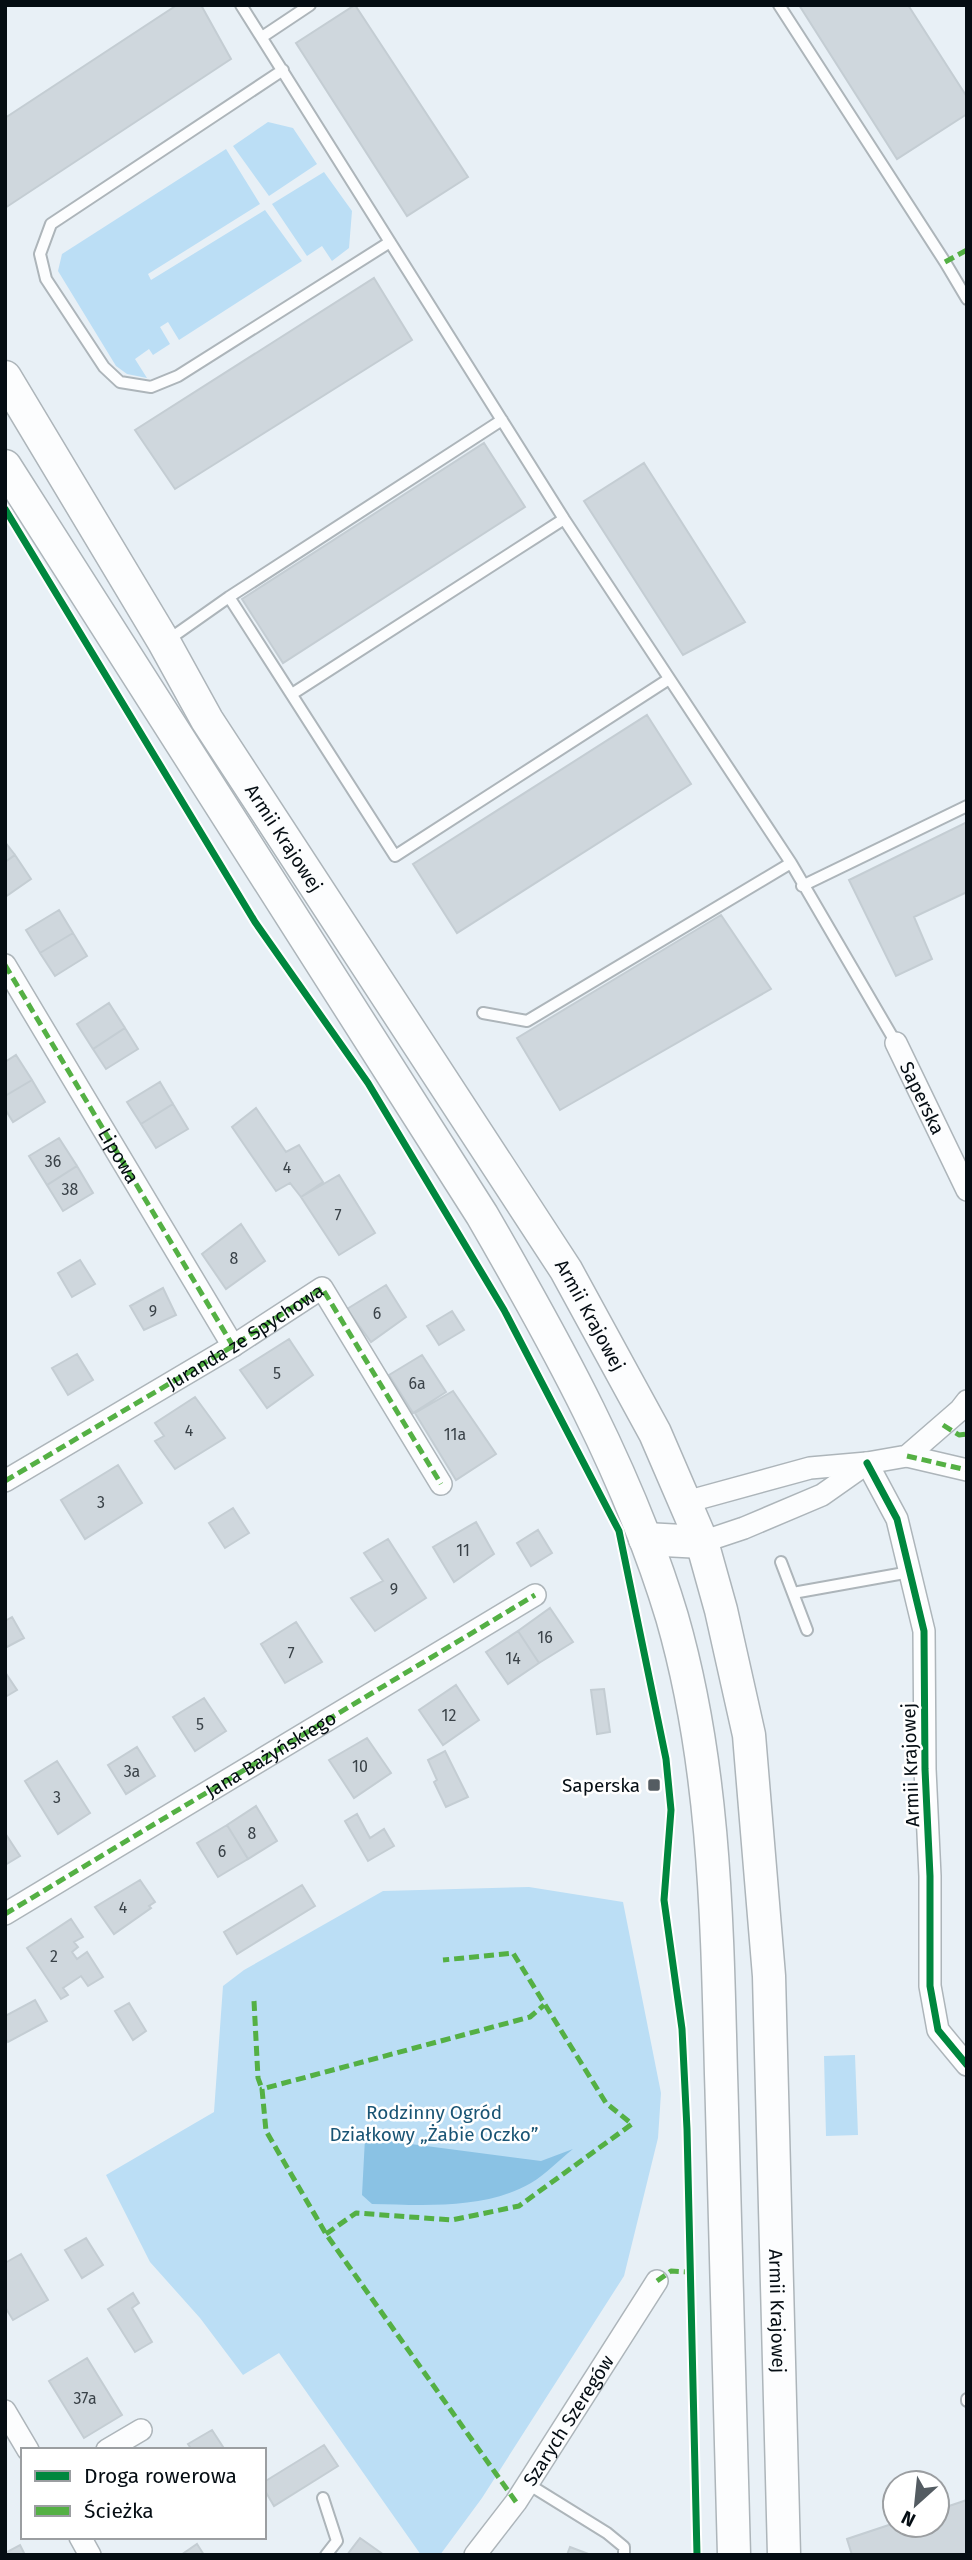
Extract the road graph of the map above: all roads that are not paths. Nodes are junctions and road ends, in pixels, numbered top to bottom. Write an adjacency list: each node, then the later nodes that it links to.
1 (241, 5): 4 (lane)
2 (310, 5): 4 (lane)
3 (779, 5): 7 (lane)
4 (262, 37): 5 (lane)
5 (282, 70): 6 (lane); 6 (lane)
6 (390, 242): 9 (lane)
7 (967, 299)
8 (5, 377): 13 (main road, Armii Krajowej)
9 (502, 420): 11 (lane); 12 (lane)
10 (5, 466): 31 (main road, Armii Krajowej)
11 (564, 519): 14 (lane); 15 (lane)
12 (229, 597): 13 (lane); 15 (lane)
13 (164, 642): 30 (main road, Armii Krajowej)
14 (668, 680): 15 (lane); 17 (lane)
15 (292, 694)
16 (967, 806): 18 (lane)
17 (790, 863): 18 (lane); 20 (lane)
18 (802, 886): 21 (lane)
19 (5, 965): 23 (street, Lipowa)
20 (483, 1013)
21 (895, 1043): 22 (street, Saperska)
22 (967, 1190)
23 (233, 1346): 28 (street, Juranda ze Spychowa); 29 (street, Juranda ze Spychowa)
24 (967, 1401): 25 (street)
25 (907, 1456): 26 (street); 27 (street)
26 (867, 1463): 30 (street); 32 (street); 34 (street, Armii Krajowej)
27 (967, 1470)
28 (5, 1481)
29 (441, 1485)
30 (686, 1502): 31 (main road); 32 (main road, Armii Krajowej)
31 (645, 1539): 32 (main road); 52 (main road, Armii Krajowej)
32 (702, 1542): 53 (main road, Armii Krajowej)
33 (781, 1562): 35 (lane)
34 (910, 1572): 35 (lane); 39 (street, Armii Krajowej)
35 (793, 1593): 37 (lane)
36 (535, 1595): 38 (street, Jana Bażyńskiego)
37 (807, 1630)
38 (5, 1914)
39 (964, 2057)
40 (657, 2281): 45 (street, Szarych Szeregów)
41 (5, 2410): 43 (street)
42 (141, 2430): 44 (street)
43 (27, 2448)
44 (110, 2448)
45 (528, 2484): 50 (street, Szarych Szeregów); 51 (lane)
46 (323, 2498): 49 (lane)
47 (81, 2539): 48 (street)
48 (90, 2555)
49 (326, 2555)
50 (475, 2555)
51 (624, 2555)
52 (734, 2555)
53 (784, 2555)

